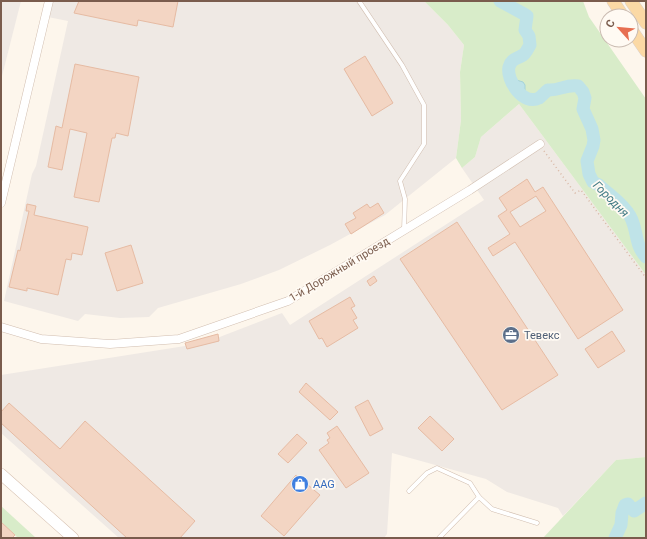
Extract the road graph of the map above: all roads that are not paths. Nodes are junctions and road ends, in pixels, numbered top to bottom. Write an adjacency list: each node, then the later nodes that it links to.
1 (49, 1): 8 (street)
2 (360, 1): 9 (lane)
3 (631, 1): 4 (main road)
4 (646, 24)
5 (639, 41): 6 (main road)
6 (646, 51)
7 (540, 144): 9 (street, 1-й Дорожный проезд)
8 (1, 203)
9 (404, 231): 10 (street, 1-й Дорожный проезд)
10 (1, 327)
11 (1, 474): 15 (main road)
12 (409, 491): 13 (lane)
13 (479, 497): 14 (lane); 16 (lane)
14 (537, 523)
15 (73, 538)
16 (439, 538)

